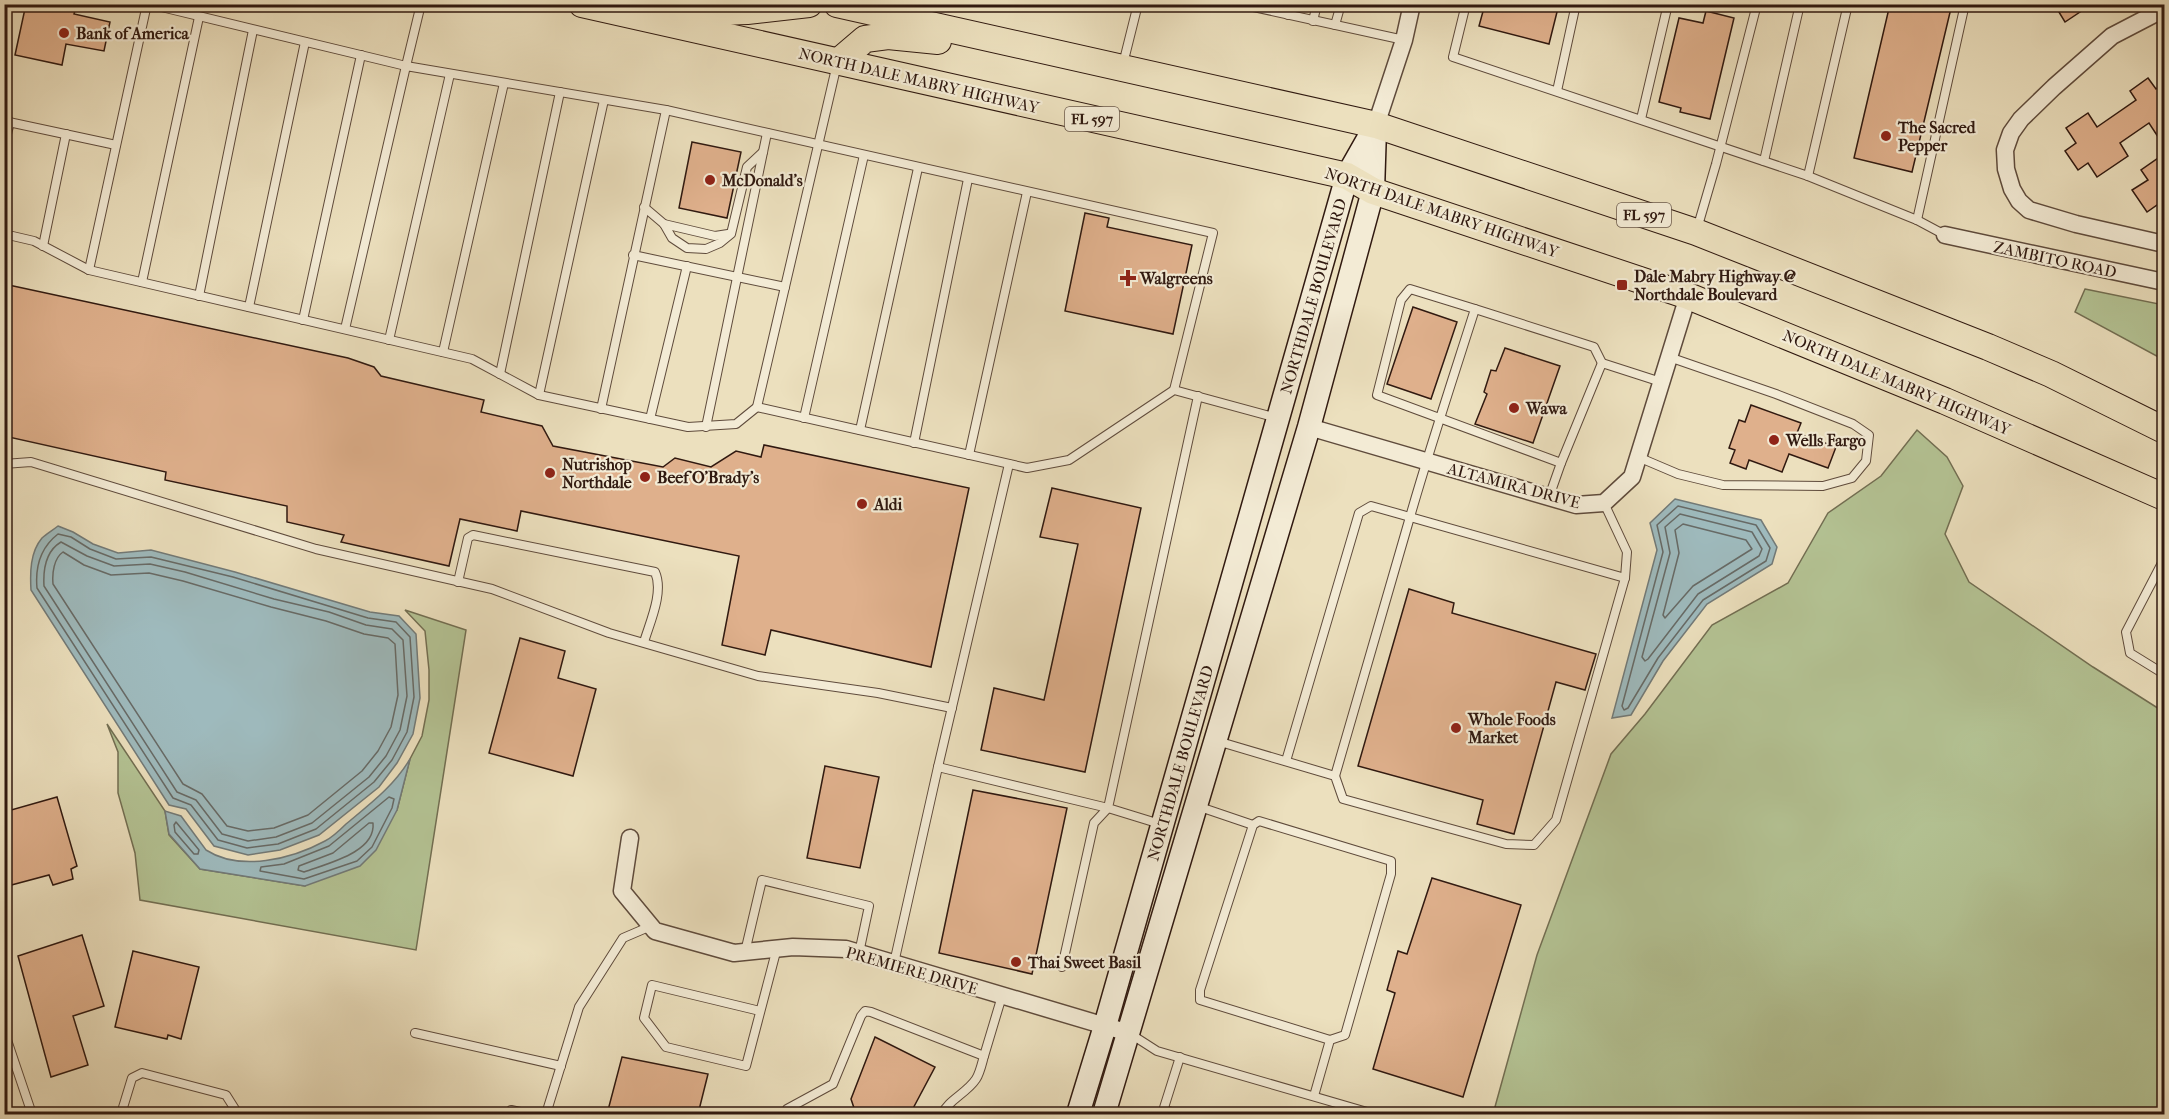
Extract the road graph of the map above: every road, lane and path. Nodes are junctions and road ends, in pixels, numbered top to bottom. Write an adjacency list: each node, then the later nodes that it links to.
1 (148, 4): 22 (lane); 44 (lane)
2 (421, 4): 31 (lane)
3 (582, 4): 21 (main road, NORTH DALE MABRY HIGHWAY / FL 597)
4 (809, 4): 21 (main road)
5 (837, 4): 28 (main road, FL 597)
6 (1138, 4): 32 (lane)
7 (1240, 4): 20 (lane)
8 (1290, 4): 20 (lane)
9 (1317, 4): 23 (lane)
10 (1341, 4): 24 (lane)
11 (1413, 4): 26 (street)
12 (1466, 4): 35 (lane)
13 (1576, 4): 35 (lane)
14 (1668, 4): 39 (lane)
15 (1757, 4): 46 (lane)
16 (1800, 4): 50 (lane)
17 (1848, 4): 53 (lane)
18 (1965, 4): 58 (lane)
19 (2164, 9): 64 (street)
20 (1288, 15): 23 (lane)
21 (632, 16): 30 (main road, NORTH DALE MABRY HIGHWAY / FL 597)
22 (199, 17): 25 (lane); 70 (lane)
23 (1313, 21): 24 (lane)
24 (1335, 25): 26 (lane)
25 (254, 30): 27 (lane); 74 (lane)
26 (1404, 40): 41 (street)
27 (305, 42): 29 (lane); 76 (lane)
28 (1055, 53): 30 (main road); 32 (main road, FL 597)
29 (361, 55): 31 (lane); 78 (lane)
30 (838, 62): 45 (lane); 52 (main road, NORTH DALE MABRY HIGHWAY / FL 597)
31 (406, 66): 33 (lane); 79 (lane)
32 (1122, 68): 41 (main road, FL 597)
33 (450, 74): 34 (lane); 80 (lane)
34 (504, 83): 36 (lane); 81 (lane)
35 (1557, 91): 39 (lane)
36 (560, 92): 37 (lane); 84 (lane)
37 (604, 100): 38 (lane); 87 (lane)
38 (666, 110): 42 (lane); 57 (lane)
39 (1641, 118): 46 (lane)
40 (7, 122): 43 (lane); 47 (lane)
41 (1376, 125): 52 (street, NORTHDALE BOULEVARD); 55 (street, NORTHDALE BOULEVARD); 60 (main road, FL 597)
42 (768, 133): 45 (lane); 48 (lane)
43 (66, 134): 44 (lane); 65 (lane)
44 (117, 145): 68 (lane)
45 (819, 145): 49 (lane); 72 (lane)
46 (1721, 145): 50 (lane); 60 (lane)
47 (4, 146)
48 (764, 152): 62 (lane); 69 (lane)
49 (864, 155): 51 (lane); 92 (lane)
50 (1764, 160): 53 (lane)
51 (918, 168): 54 (lane); 97 (lane)
52 (1347, 176): 55 (main road, NORTH DALE MABRY HIGHWAY / FL 597); 73 (street, NORTHDALE BOULEVARD)
53 (1808, 176): 58 (lane)
54 (968, 179): 56 (lane); 99 (lane)
55 (1373, 191): 75 (main road, NORTH DALE MABRY HIGHWAY / FL 597); 96 (street, NORTHDALE BOULEVARD)
56 (1027, 192): 86 (lane); 100 (lane)
57 (644, 207): 59 (lane); 66 (lane)
58 (1917, 220): 63 (lane)
59 (664, 224): 62 (lane); 62 (lane)
60 (1696, 232): 98 (main road, FL 597)
61 (4, 234): 65 (lane)
62 (731, 234)
63 (1945, 235): 71 (street, ZAMBITO ROAD)
64 (2164, 244)
65 (43, 246): 68 (lane)
66 (633, 255): 67 (lane); 90 (lane)
67 (687, 266): 69 (lane); 94 (lane)
68 (89, 270): 70 (lane)
69 (738, 277): 72 (lane); 95 (lane)
70 (142, 282): 74 (lane)
71 (2164, 282)
72 (785, 287): 89 (lane)
73 (1313, 294): 93 (street, NORTHDALE BOULEVARD); 96 (street)
74 (199, 296): 76 (lane)
75 (1689, 296): 82 (street, ALTAMIRA DRIVE); 106 (main road, NORTH DALE MABRY HIGHWAY / FL 597)
76 (249, 307): 78 (lane)
77 (1475, 309): 83 (lane); 91 (lane); 91 (lane)
78 (303, 320): 79 (lane)
79 (345, 329): 80 (lane)
80 (389, 340): 81 (lane)
81 (443, 352): 84 (lane)
82 (1669, 357): 85 (street, ALTAMIRA DRIVE); 101 (lane)
83 (1602, 363): 85 (lane); 103 (lane)
84 (501, 374): 87 (lane)
85 (1661, 382): 101 (street, ALTAMIRA DRIVE)
86 (1174, 390): 88 (lane); 105 (lane)
87 (539, 395): 90 (lane)
88 (1198, 396): 93 (lane); 123 (lane)
89 (757, 407): 92 (lane); 95 (lane)
90 (601, 408): 94 (lane)
91 (1440, 417): 102 (lane); 103 (lane)
92 (804, 418): 97 (lane)
93 (1277, 418): 111 (street); 117 (street, NORTHDALE BOULEVARD)
94 (650, 419): 95 (lane)
95 (706, 427)
96 (1309, 427): 102 (street, ALTAMIRA DRIVE); 111 (street, NORTHDALE BOULEVARD)
97 (860, 430): 99 (lane)
98 (2164, 430)
99 (914, 442): 100 (lane)
100 (969, 455): 105 (lane)
101 (1638, 457): 108 (street, ALTAMIRA DRIVE)
102 (1426, 461): 107 (street, ALTAMIRA DRIVE); 109 (lane)
103 (1561, 463): 107 (lane)
104 (4, 464): 113 (lane)
105 (1009, 464): 116 (lane)
106 (2164, 496)
107 (1549, 497): 108 (street, ALTAMIRA DRIVE)
108 (1604, 503): 112 (lane)
109 (1410, 517): 112 (lane); 119 (lane); 121 (lane)
110 (2163, 565): 115 (lane)
111 (1266, 572): 118 (street, NORTHDALE BOULEVARD)
112 (1625, 578): 121 (lane)
113 (458, 582): 114 (lane); 114 (lane)
114 (644, 642): 116 (lane)
115 (2164, 674)
116 (952, 708): 120 (lane)
117 (1188, 733): 118 (street); 124 (street, NORTHDALE BOULEVARD)
118 (1216, 741): 119 (lane); 122 (street, NORTHDALE BOULEVARD)
119 (1286, 761): 121 (lane)
120 (938, 767): 123 (lane); 131 (lane)
121 (1335, 776)
122 (1196, 806): 125 (lane); 138 (street, NORTHDALE BOULEVARD)
123 (1108, 808): 124 (lane); 132 (lane)
124 (1162, 825): 135 (street, NORTHDALE BOULEVARD)
125 (1253, 825): 139 (lane); 139 (lane)
126 (630, 838): 127 (street, PREMIERE DRIVE)
127 (651, 926): 129 (street, PREMIERE DRIVE); 142 (lane)
128 (777, 948): 129 (street, PREMIERE DRIVE); 130 (street, PREMIERE DRIVE); 134 (lane)
129 (745, 952): 130 (lane)
130 (859, 953): 131 (street, PREMIERE DRIVE)
131 (894, 963): 133 (street, PREMIERE DRIVE)
132 (1062, 967)
133 (1002, 996): 135 (street, PREMIERE DRIVE); 140 (lane)
134 (760, 1011): 134 (lane)
135 (1105, 1026): 138 (street, PREMIERE DRIVE); 153 (street, NORTHDALE BOULEVARD)
136 (4, 1031): 145 (lane)
137 (415, 1033): 142 (lane)
138 (1129, 1033): 141 (lane); 154 (street, NORTHDALE BOULEVARD)
139 (1330, 1040): 143 (lane)
140 (984, 1056): 151 (lane); 152 (lane)
141 (1180, 1058): 143 (lane); 144 (lane)
142 (561, 1066): 150 (lane)
143 (1314, 1096): 156 (lane)
144 (1163, 1112): 155 (lane)
145 (33, 1114)
146 (120, 1114): 147 (lane)
147 (238, 1114)
148 (510, 1114): 149 (lane)
149 (529, 1114)
150 (546, 1114)
151 (784, 1114)
152 (942, 1114)
153 (1078, 1114)
154 (1104, 1114)
155 (1181, 1114)
156 (1374, 1114)

